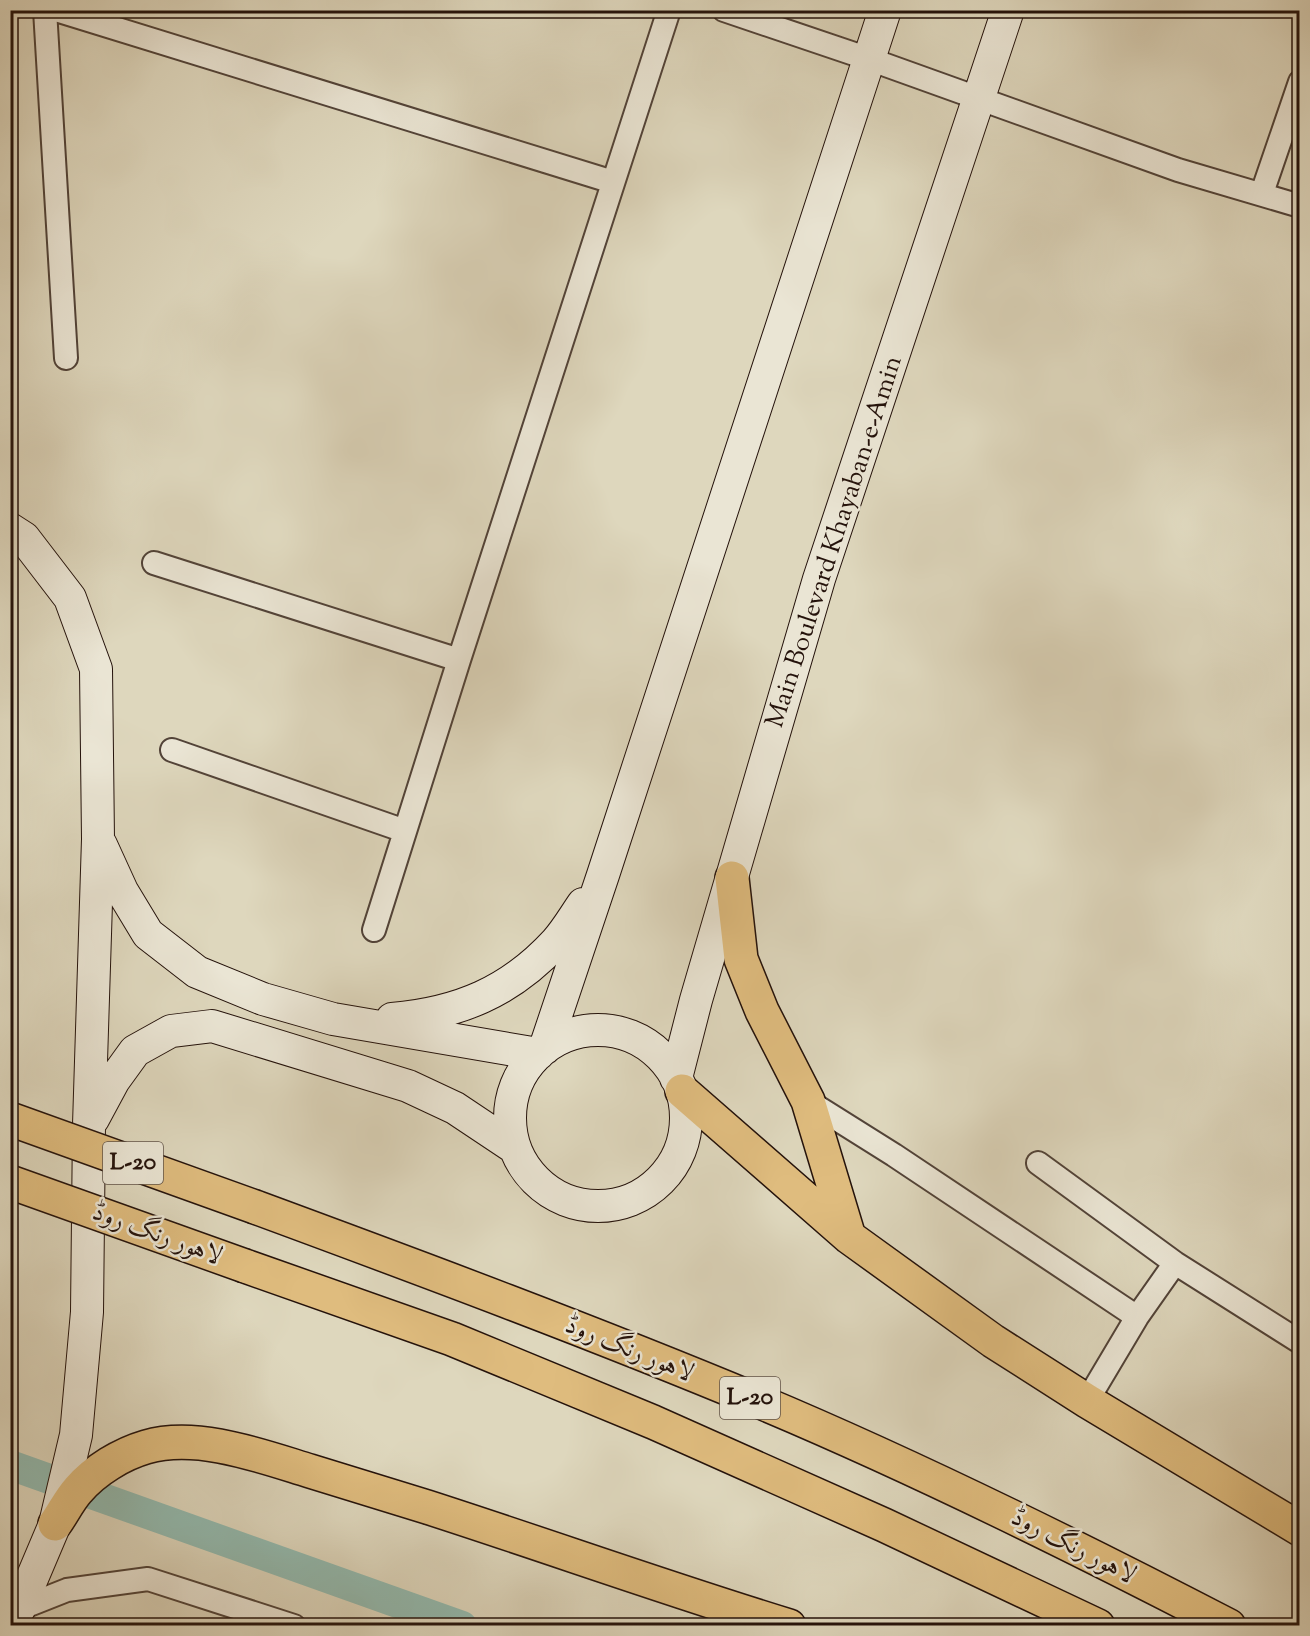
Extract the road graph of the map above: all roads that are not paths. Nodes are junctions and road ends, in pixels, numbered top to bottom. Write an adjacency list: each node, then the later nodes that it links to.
1 (45, 10): 13 (street)
2 (56, 10): 10 (street)
3 (669, 10): 10 (street)
4 (724, 10): 7 (street)
5 (885, 10): 7 (street)
6 (1008, 10): 9 (street, Main Boulevard Khayaban-e-Amin)
7 (869, 59): 9 (street); 20 (street)
8 (1299, 82): 11 (street)
9 (980, 99): 11 (street); 21 (street, Main Boulevard Khayaban-e-Amin)
10 (613, 182): 16 (street)
11 (1262, 193): 12 (street)
12 (1299, 206)
13 (66, 358)
14 (10, 529): 19 (street)
15 (154, 563): 16 (street)
16 (459, 660): 18 (street)
17 (172, 750): 18 (street)
18 (405, 831): 22 (street)
19 (98, 839): 23 (street); 28 (street)
20 (603, 875): 23 (street); 24 (street)
21 (732, 878): 25 (street, Main Boulevard Khayaban-e-Amin); 26 (highway)
22 (374, 930)
23 (356, 1023): 24 (street)
24 (542, 1051): 25 (street); 29 (street)
25 (679, 1084): 29 (street); 32 (highway)
26 (808, 1101): 32 (highway); 34 (street)
27 (10, 1119): 43 (highway, لاہور رنگ روڈ / L-20, bridge)
28 (90, 1125): 29 (street); 37 (street)
29 (514, 1148)
30 (1038, 1163): 33 (street)
31 (10, 1182): 42 (highway, لاہور رنگ روڈ / L-20, bridge)
32 (849, 1237): 36 (highway)
33 (1175, 1263): 34 (street); 35 (street)
34 (1137, 1317): 36 (street)
35 (1299, 1342)
36 (1087, 1401): 38 (highway)
37 (55, 1524): 39 (street); 41 (highway)
38 (1299, 1529)
39 (15, 1613): 40 (street)
40 (294, 1626)
41 (789, 1626)
42 (1098, 1626)
43 (1229, 1626)

